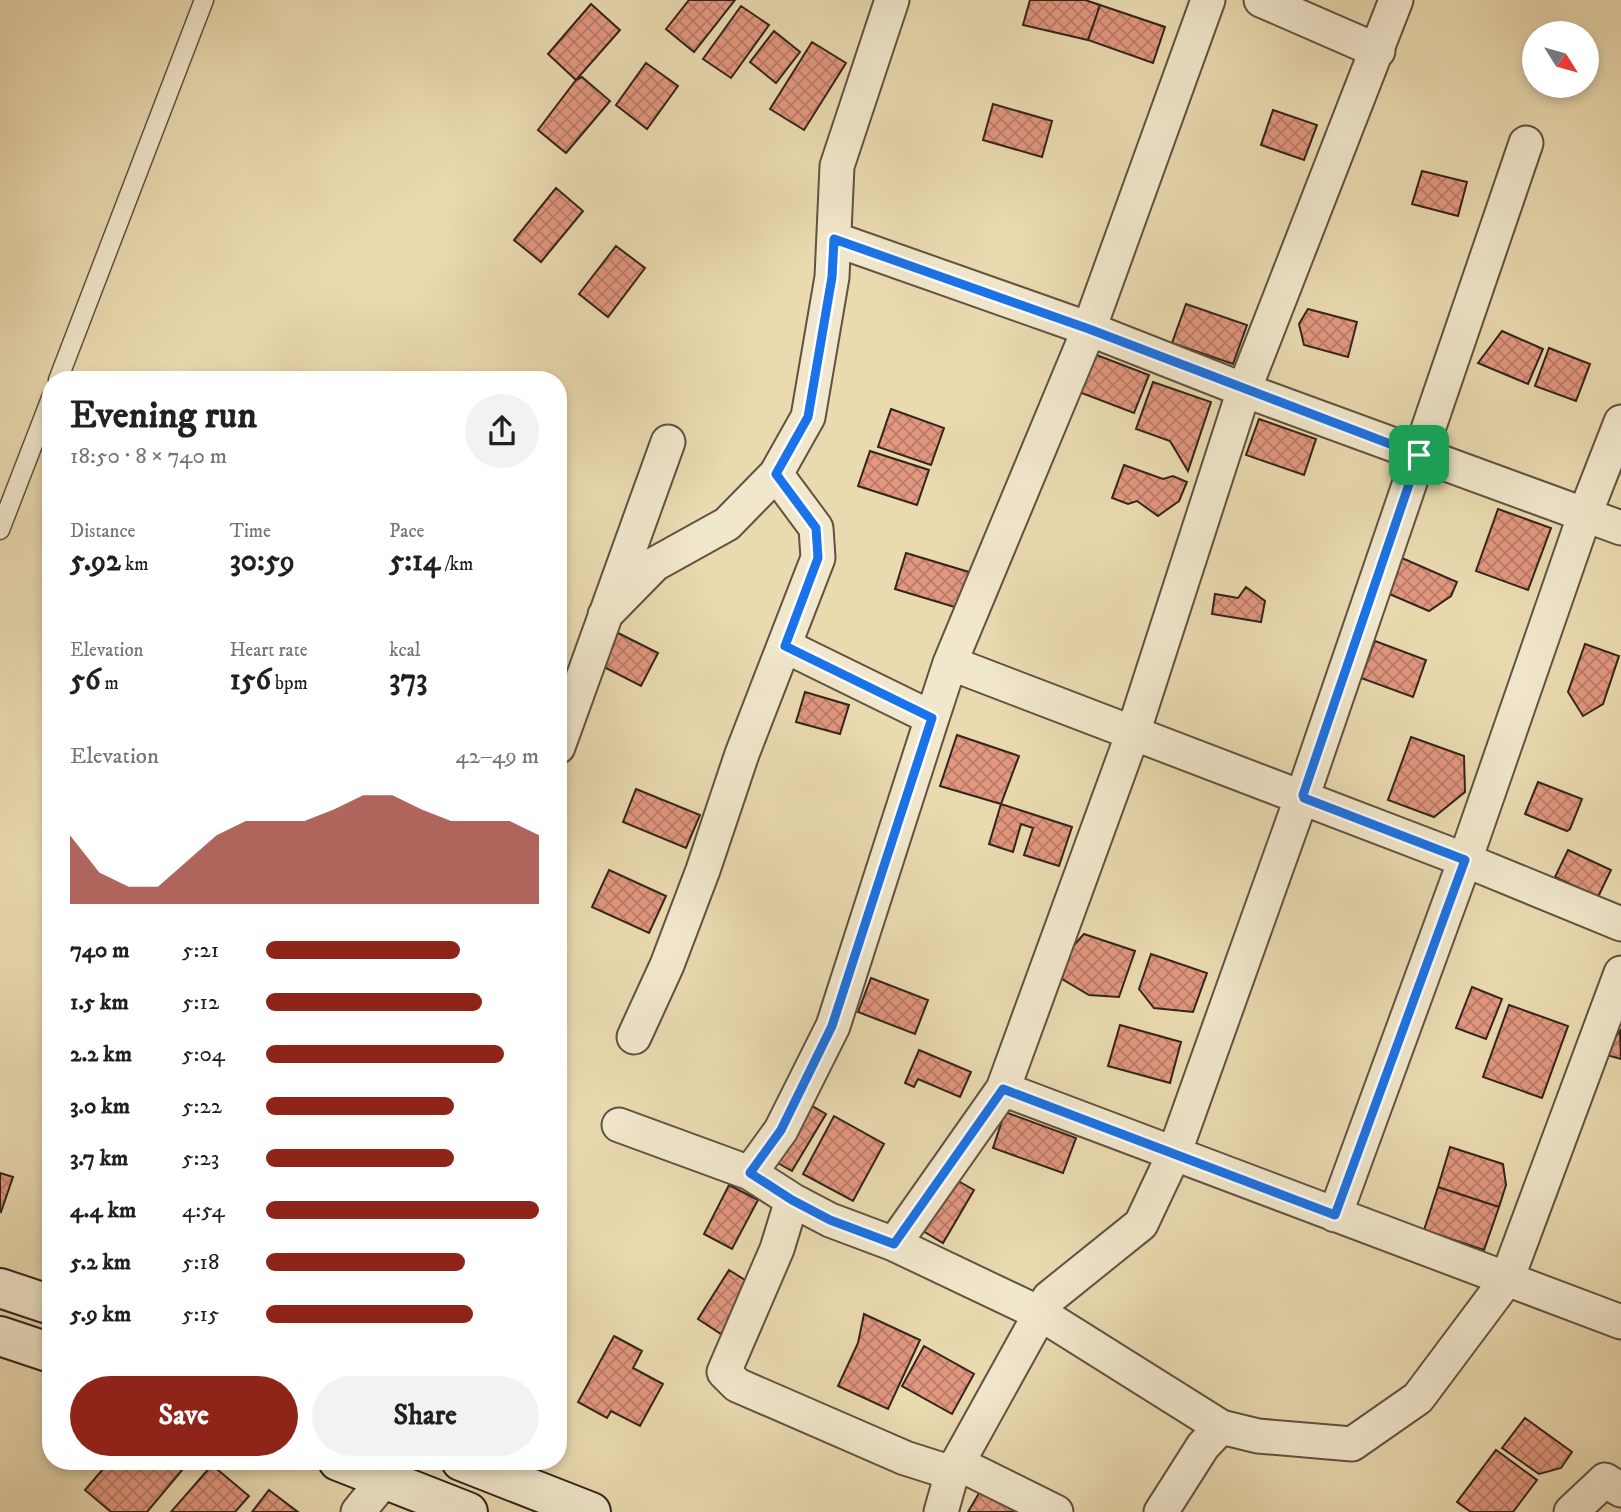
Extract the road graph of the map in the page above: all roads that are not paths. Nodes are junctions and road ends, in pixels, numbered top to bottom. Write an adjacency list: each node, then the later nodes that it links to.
1 (204, 0): 10 (lane)
2 (892, 0): 8 (street)
3 (1208, 0): 9 (street)
4 (1261, 0): 6 (street)
5 (1396, 0): 6 (street)
6 (1378, 51): 11 (street)
7 (1525, 143): 15 (street)
8 (834, 239): 9 (street); 16 (street)
9 (1089, 329): 11 (street); 22 (street)
10 (61, 371)
11 (1244, 390): 15 (street); 25 (street)
12 (42, 421): 19 (lane)
13 (1621, 422): 17 (street)
14 (668, 442): 20 (street)
15 (1419, 455): 17 (street); 26 (street)
16 (776, 474): 20 (street); 21 (street)
17 (1585, 514): 18 (street); 27 (street)
18 (1621, 528)
19 (0, 530)
20 (606, 615): 24 (street)
21 (785, 646): 23 (street); 30 (street)
22 (950, 663): 23 (street); 25 (street)
23 (932, 718): 34 (street)
24 (567, 722)
25 (1133, 733): 26 (street); 31 (street)
26 (1304, 798): 27 (street); 33 (street)
27 (1465, 860): 28 (street); 36 (street)
28 (1621, 924)
29 (1621, 974): 38 (street)
30 (634, 1037)
31 (1003, 1089): 33 (street); 37 (street)
32 (619, 1125): 34 (street)
33 (1174, 1154): 36 (street); 41 (street)
34 (750, 1173): 35 (street)
35 (792, 1200): 37 (street); 46 (street)
36 (1335, 1215): 38 (street)
37 (894, 1244): 41 (street)
38 (1507, 1279): 42 (street); 45 (street)
39 (0, 1288): 40 (main road)
40 (42, 1302)
41 (1041, 1314): 45 (street); 46 (street)
42 (1621, 1322)
43 (0, 1336): 44 (main road)
44 (42, 1350)
45 (1221, 1427): 56 (street)
46 (955, 1468): 54 (street); 55 (street)
47 (361, 1470): 49 (main road)
48 (484, 1470): 53 (main road)
49 (384, 1479): 51 (street); 52 (main road)
50 (1621, 1490): 57 (street)
51 (358, 1512)
52 (467, 1512)
53 (591, 1512)
54 (941, 1512)
55 (1056, 1512)
56 (1161, 1512)
57 (1571, 1512)

